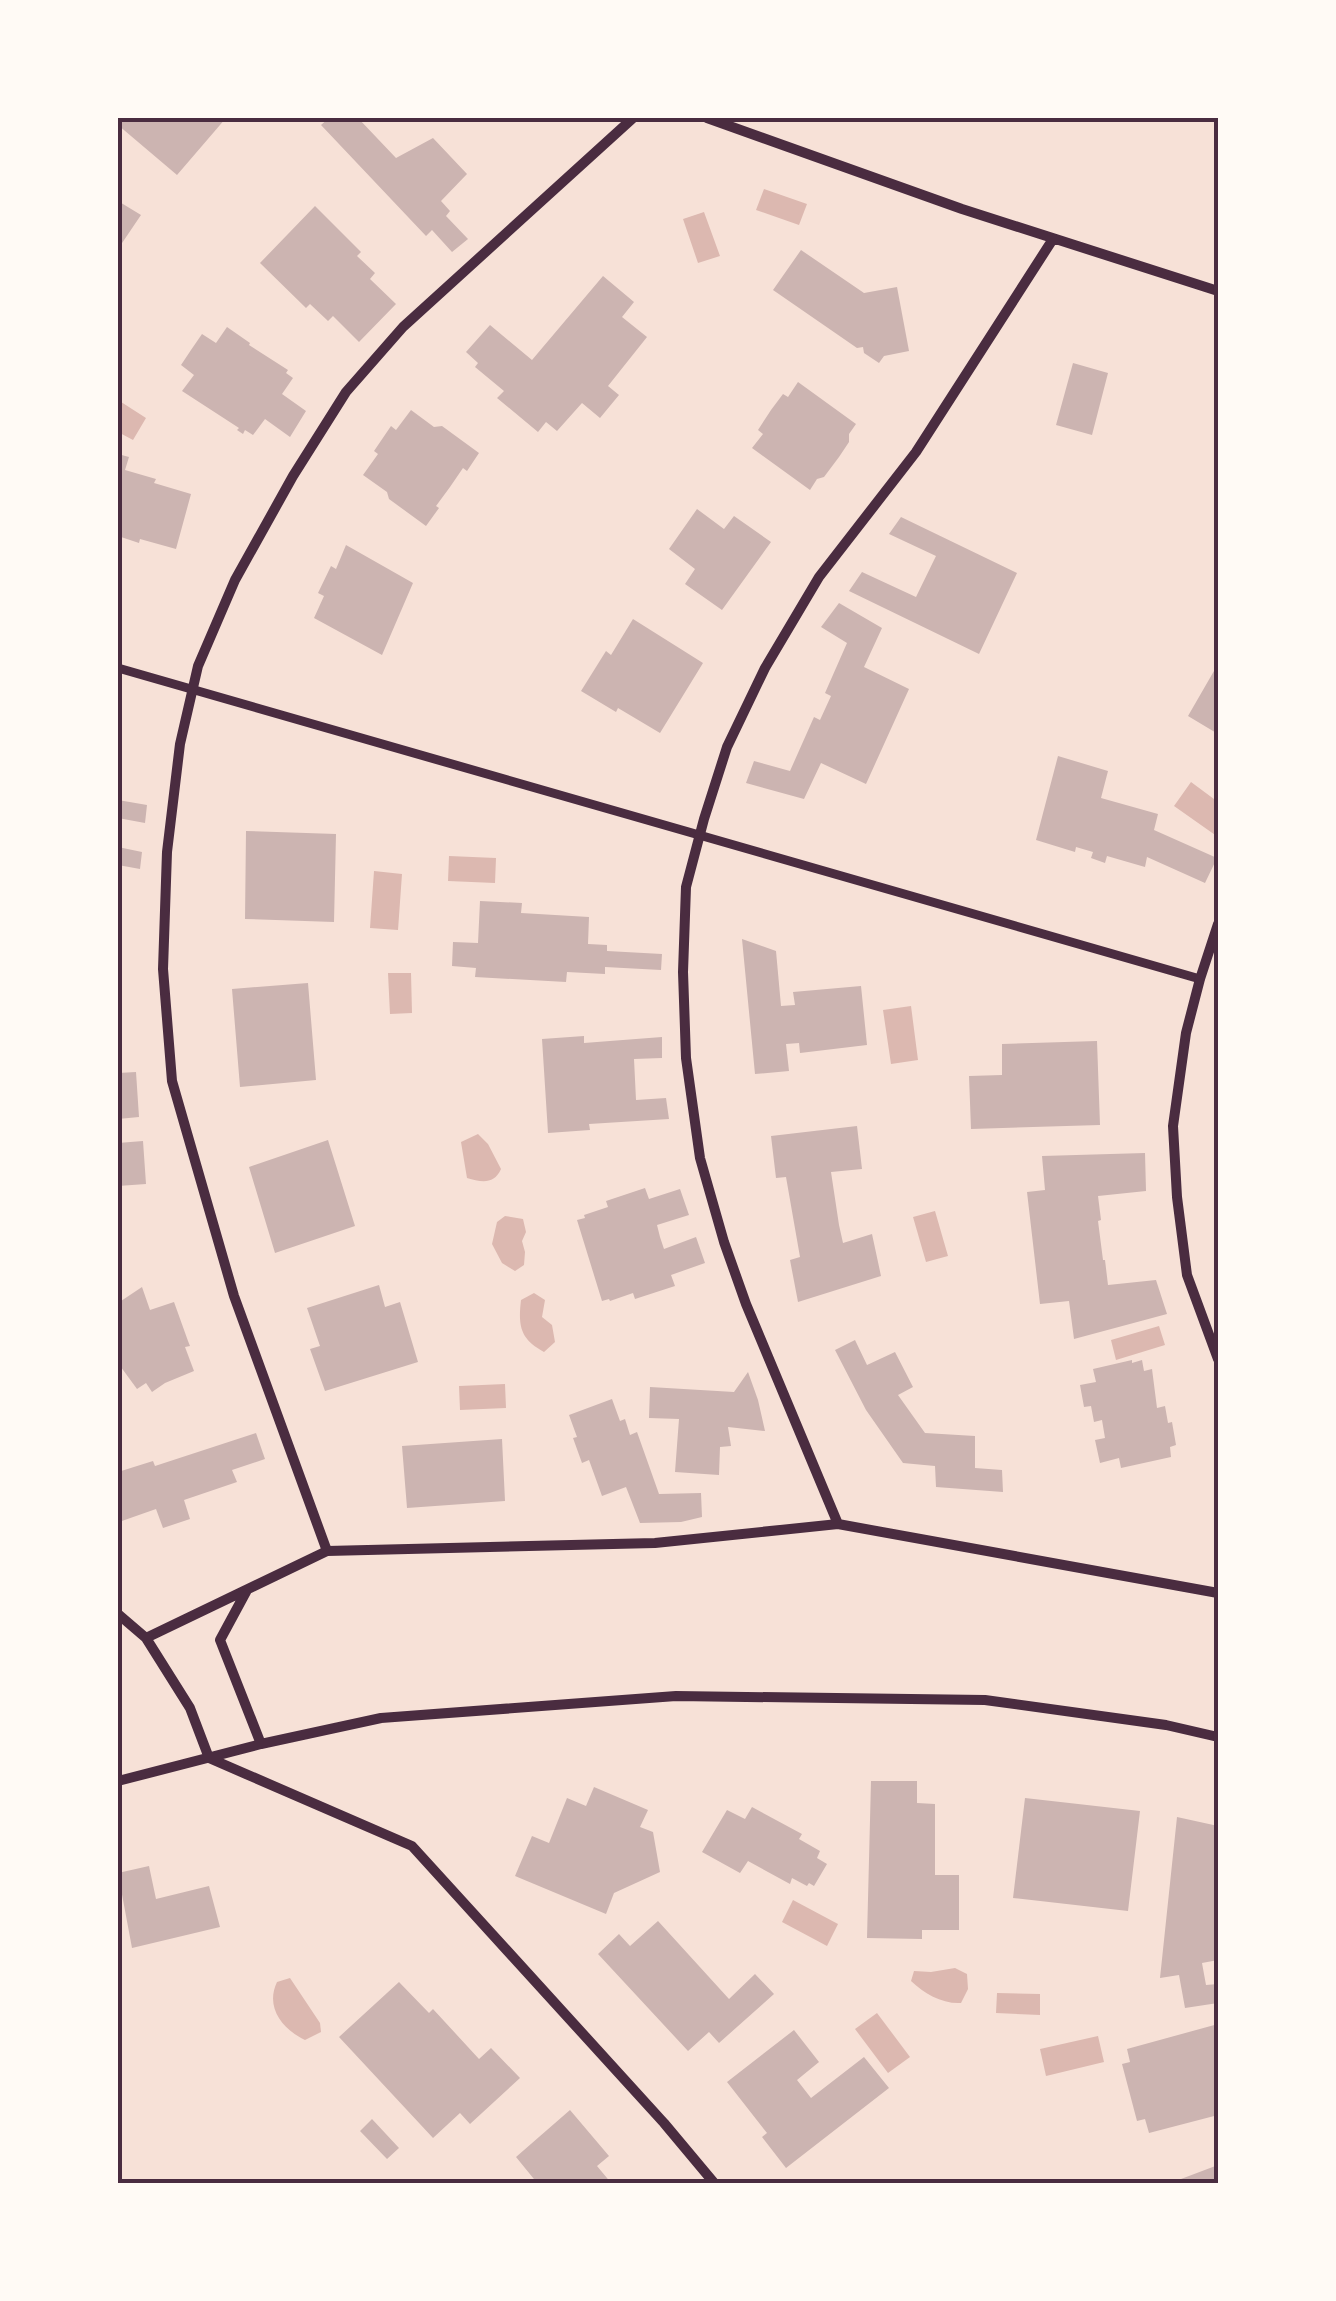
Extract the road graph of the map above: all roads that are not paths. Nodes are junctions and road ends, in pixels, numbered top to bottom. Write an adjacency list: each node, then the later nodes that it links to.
1 (633, 118): 6 (street)
2 (706, 118): 3 (street)
3 (1053, 238): 4 (street); 7 (street)
4 (1218, 291)
5 (118, 668): 6 (street)
6 (192, 690): 7 (street); 12 (street)
7 (699, 836): 9 (street); 11 (street)
8 (1218, 924): 9 (street)
9 (1200, 979): 10 (street)
10 (1218, 1359)
11 (838, 1524): 12 (street); 14 (street)
12 (327, 1551): 13 (street)
13 (247, 1590): 16 (street); 18 (street)
14 (1218, 1593)
15 (118, 1614): 16 (street)
16 (146, 1638): 19 (street)
17 (1218, 1737): 18 (street)
18 (261, 1744): 19 (street)
19 (209, 1758): 20 (street); 21 (street)
20 (118, 1781)
21 (715, 2184)

